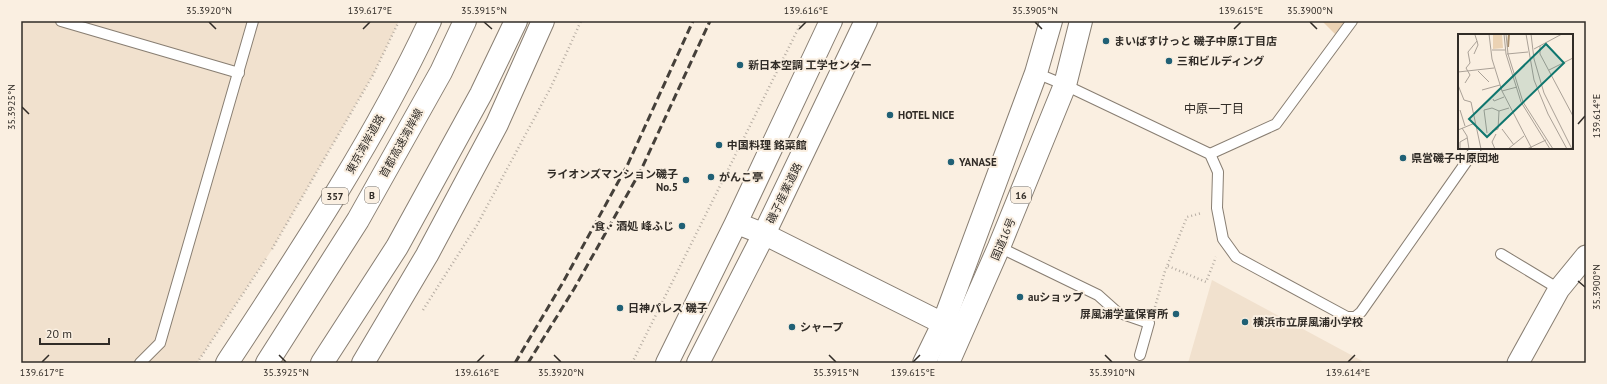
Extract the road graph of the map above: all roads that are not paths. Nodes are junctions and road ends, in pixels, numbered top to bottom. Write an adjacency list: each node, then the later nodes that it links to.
1 (61, 21): 12 (lane)
2 (254, 21): 12 (lane)
3 (430, 21): 26 (main road, 東京湾岸道路 / 357)
4 (465, 21): 27 (main road, 首都高速湾岸線 / B)
5 (516, 21): 28 (main road)
6 (543, 21): 29 (main road)
7 (831, 21): 17 (main road)
8 (866, 21): 18 (main road, 磯子産業道路)
9 (1051, 21): 13 (main road, 国道16号 / 16)
10 (1081, 21): 14 (main road, 国道16号 / 16)
11 (1352, 21): 16 (lane)
12 (239, 73): 25 (lane)
13 (1036, 73): 14 (lane); 23 (main road, 国道16号 / 16)
14 (1065, 85): 16 (lane); 19 (main road, 国道16号 / 16)
15 (1475, 149): 16 (lane)
16 (1210, 154)
17 (736, 222): 18 (street); 30 (main road)
18 (764, 234): 23 (street); 31 (main road, 磯子産業道路)
19 (999, 248): 23 (main road, 国道16号 / 16); 24 (lane)
20 (1501, 254): 22 (lane)
21 (1583, 264): 22 (street)
22 (1559, 289): 34 (street)
23 (953, 328): 32 (main road, 国道16号 / 16); 33 (main road, 国道16号 / 16)
24 (1140, 355)
25 (140, 363)
26 (227, 363)
27 (267, 363)
28 (322, 363)
29 (363, 363)
30 (666, 363)
31 (698, 363)
32 (924, 363)
33 (948, 363)
34 (1518, 363)

